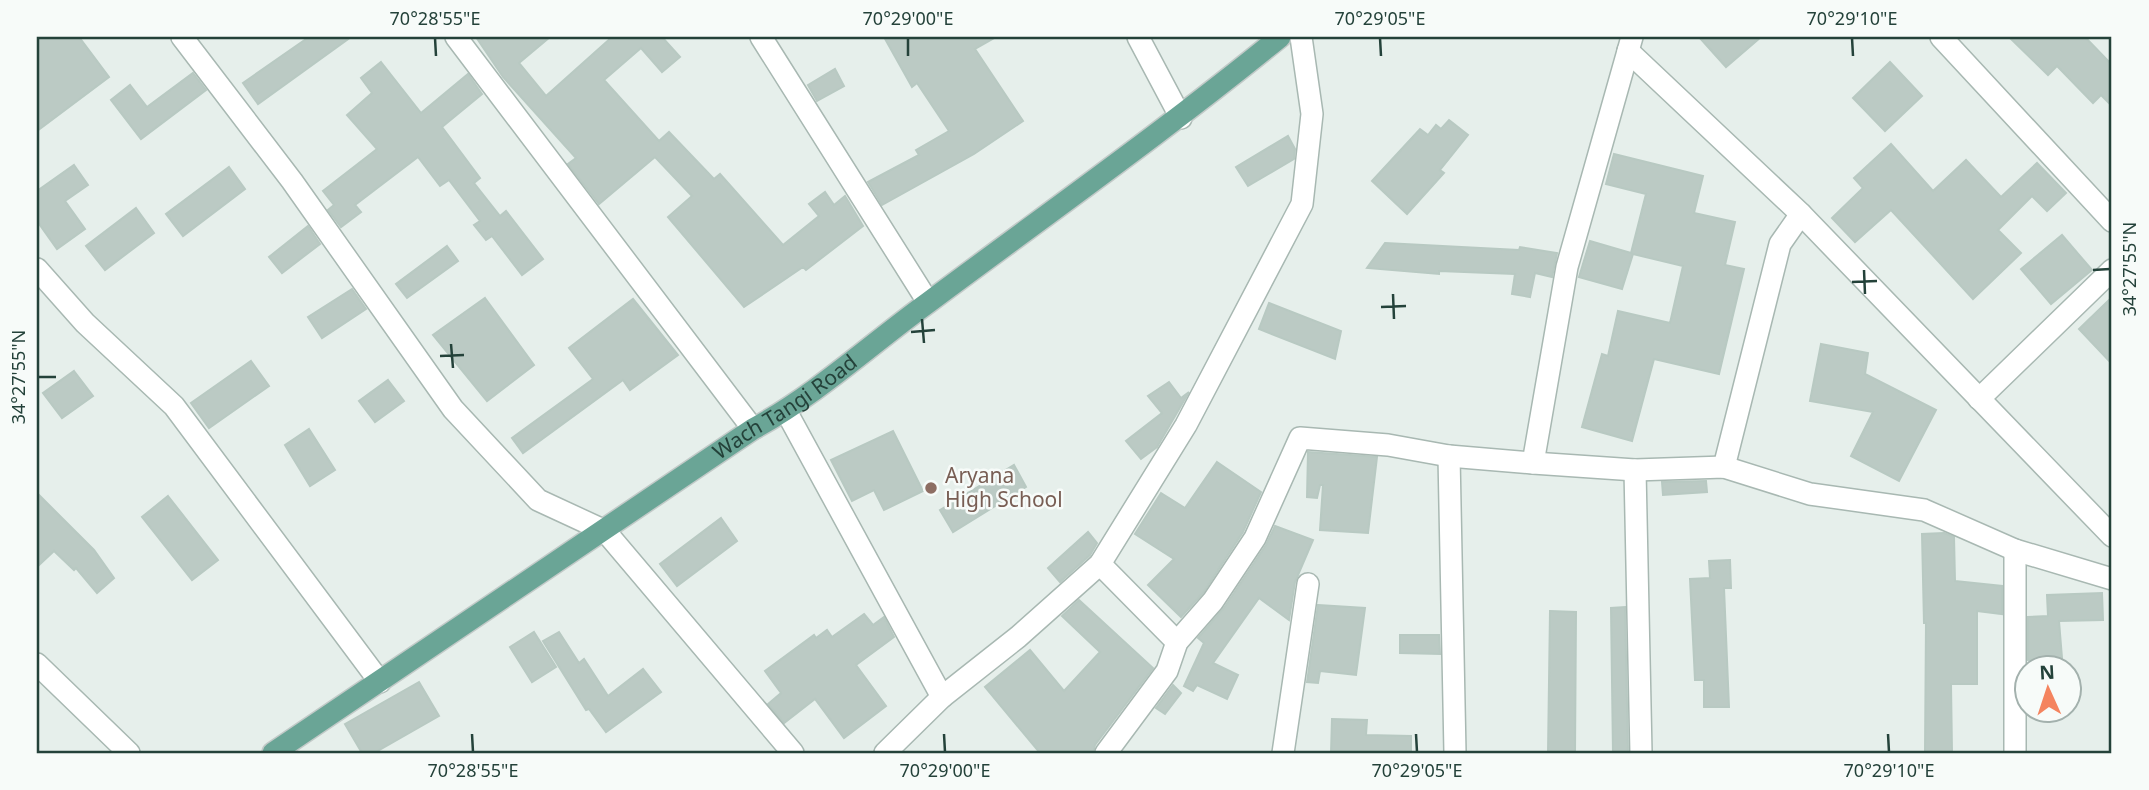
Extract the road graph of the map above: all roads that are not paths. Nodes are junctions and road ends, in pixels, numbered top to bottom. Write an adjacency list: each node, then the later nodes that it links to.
1 (182, 37): 22 (street)
2 (456, 37): 17 (street)
3 (761, 37): 14 (street)
4 (1138, 37): 9 (street)
5 (1280, 37): 9 (main road, Wach Tangi Road)
6 (1301, 37): 25 (street)
7 (1941, 37): 11 (street)
8 (1630, 44): 10 (street); 19 (street)
9 (1181, 118): 14 (main road, Wach Tangi Road)
10 (1801, 214): 15 (street); 20 (street)
11 (2112, 221)
12 (37, 269): 30 (street)
13 (2112, 270): 15 (street)
14 (928, 302): 16 (main road, Wach Tangi Road)
15 (1979, 399): 23 (street)
16 (786, 411): 17 (main road, Wach Tangi Road); 31 (street)
17 (753, 429): 22 (main road, Wach Tangi Road)
18 (1449, 456): 19 (street); 28 (street); 38 (street)
19 (1533, 463): 21 (street)
20 (1724, 467): 21 (street); 24 (street)
21 (1635, 470): 39 (street)
22 (605, 531): 30 (main road, Wach Tangi Road); 34 (street)
23 (2112, 536)
24 (2015, 550): 26 (street); 40 (street)
25 (1100, 564): 28 (street); 31 (street)
26 (2112, 579)
27 (1308, 584): 37 (street)
28 (1177, 642): 36 (street)
29 (37, 664): 32 (street)
30 (380, 682): 33 (main road, Wach Tangi Road)
31 (942, 697): 35 (street)
32 (129, 753)
33 (273, 753)
34 (793, 753)
35 (885, 753)
36 (1106, 753)
37 (1283, 753)
38 (1455, 753)
39 (1641, 753)
40 (2015, 753)

